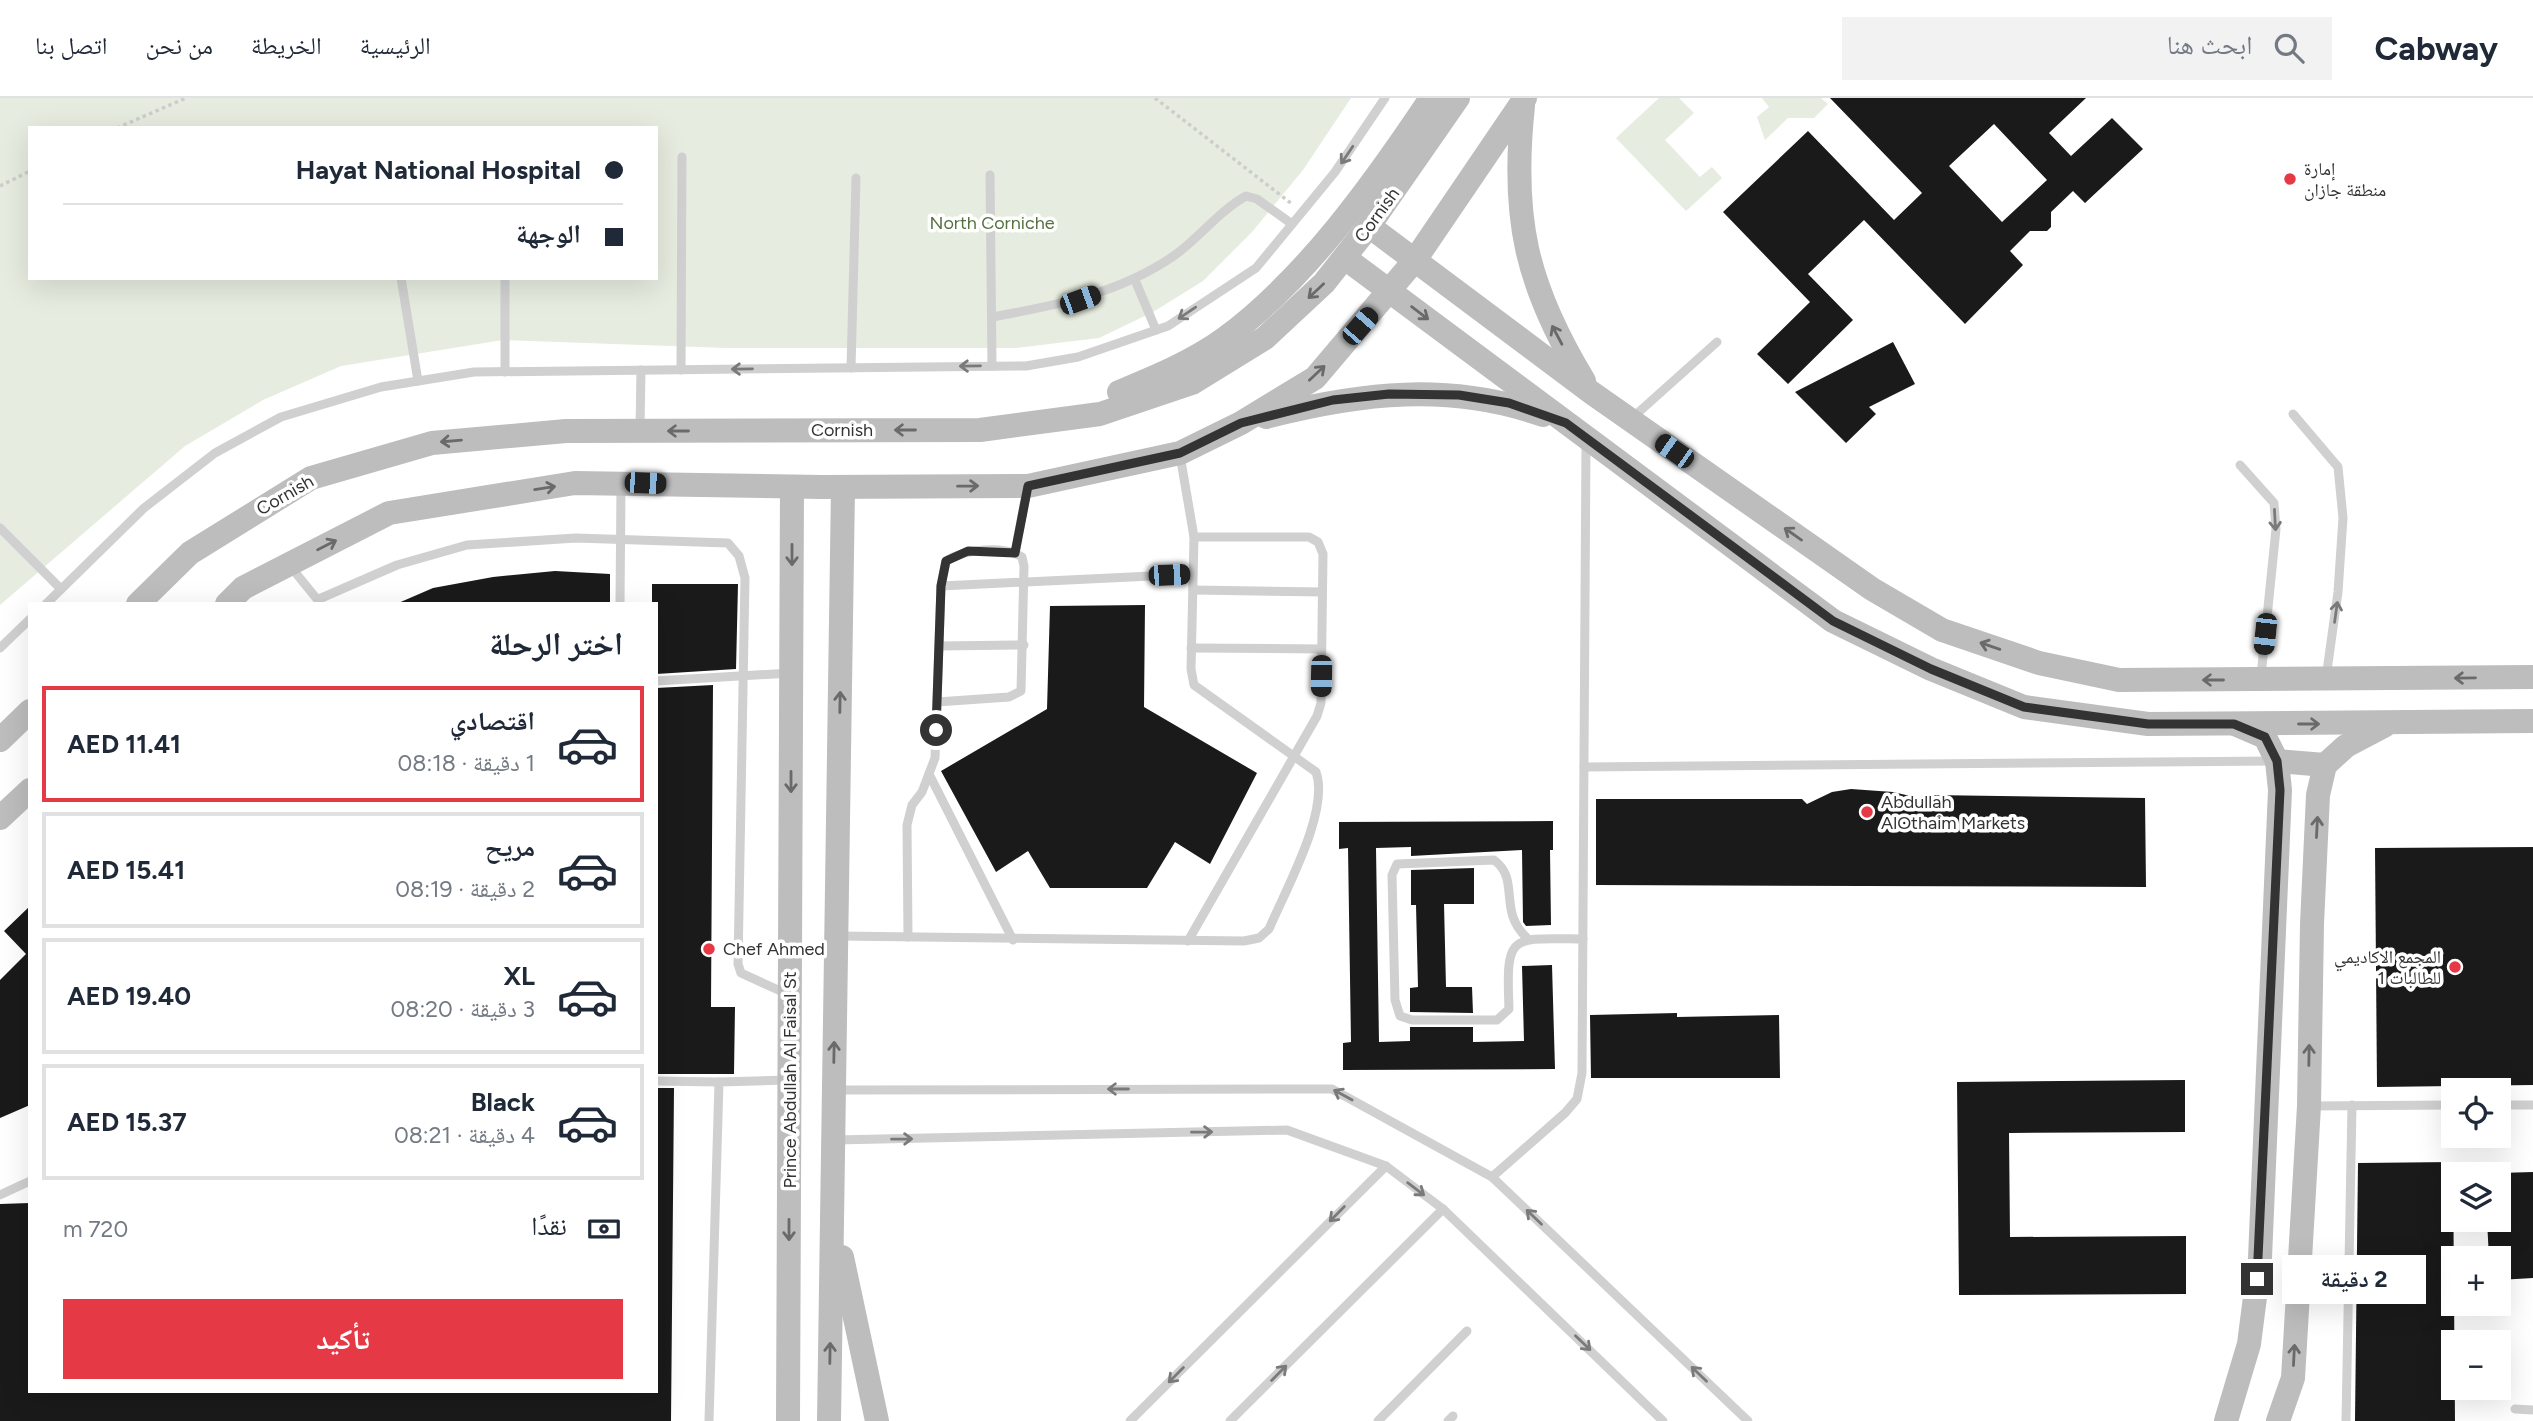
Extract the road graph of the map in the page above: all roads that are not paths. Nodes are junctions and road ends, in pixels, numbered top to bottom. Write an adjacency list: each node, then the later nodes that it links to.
1 (1385, 98): 8 (lane, one-way to 8)
2 (1431, 98): 28 (street)
3 (1458, 98): 9 (street, Cornish)
4 (1525, 99): 11 (street); 25 (street, one-way to 4)
5 (682, 156): 22 (lane)
6 (990, 175): 16 (lane)
7 (856, 178): 20 (lane)
8 (1292, 224): 14 (lane); 17 (lane, one-way to 17)
9 (1369, 226): 10 (street, Cornish); 11 (street)
10 (1345, 258): 15 (street); 28 (street, Cornish, one-way to 28)
11 (1415, 260): 15 (street); 25 (street)
12 (401, 280): 24 (lane)
13 (505, 280): 23 (lane)
14 (1135, 280): 16 (lane); 17 (lane)
15 (1391, 291): 29 (street, one-way to 15); 30 (street, one-way to 30)
16 (992, 317): 19 (lane)
17 (1156, 330): 19 (lane)
18 (1717, 342): 27 (lane)
19 (992, 366): 20 (lane, one-way to 20)
20 (851, 368): 22 (lane, one-way to 22)
21 (642, 370): 22 (lane); 23 (lane); 31 (lane)
22 (681, 370)
23 (505, 372): 24 (lane)
24 (418, 381): 46 (lane)
25 (1592, 393): 27 (street)
26 (2293, 414): 64 (lane, one-way to 26)
27 (1630, 420): 63 (street, one-way to 27)
28 (1030, 422): 31 (street, Cornish, one-way to 31)
29 (1241, 423): 30 (street); 32 (street)
30 (1576, 430): 70 (street); 75 (lane)
31 (640, 431): 51 (street, Cornish, one-way to 51)
32 (1180, 453): 35 (street); 39 (lane)
33 (2240, 465): 63 (lane, one-way to 63)
34 (621, 482): 36 (street); 40 (lane); 42 (street, one-way to 34)
35 (1028, 486): 37 (street, one-way to 35); 41 (lane)
36 (792, 487): 37 (street); 60 (street, Prince Abdullah Al Faisal St, one-way to 60)
37 (843, 487): 79 (street, one-way to 37)
38 (0, 528): 46 (lane)
39 (1194, 537): 43 (lane); 48 (lane)
40 (620, 540): 49 (lane); 53 (lane); 61 (lane)
41 (1015, 553): 44 (lane); 45 (lane)
42 (289, 565): 49 (lane); 52 (street)
43 (1193, 574): 44 (lane); 47 (lane)
44 (1024, 580): 45 (lane); 55 (lane)
45 (941, 586): 56 (lane)
46 (61, 589): 50 (lane)
47 (1193, 590): 48 (lane); 58 (lane)
48 (1322, 592): 59 (lane)
49 (320, 601)
50 (48, 602)
51 (140, 602)
52 (229, 602)
53 (620, 602)
54 (28, 621): 57 (lane)
55 (1024, 645): 56 (lane); 66 (lane)
56 (939, 646): 66 (lane)
57 (0, 648)
58 (1191, 648): 59 (lane); 72 (lane)
59 (1321, 649): 72 (lane)
60 (791, 673): 61 (lane); 85 (street, Prince Abdullah Al Faisal St, one-way to 85)
61 (743, 676): 65 (lane); 85 (lane)
62 (2533, 677): 64 (street, one-way to 64)
63 (2260, 680): 64 (street)
64 (2326, 680)
65 (658, 681)
66 (937, 702): 76 (lane)
67 (28, 712): 71 (street)
68 (2533, 722): 69 (street)
69 (2389, 723): 70 (street, one-way to 69); 74 (street)
70 (2234, 724): 73 (street)
71 (0, 740)
72 (1294, 757): 84 (lane); 84 (lane)
73 (2277, 761): 74 (street); 75 (lane); 114 (street)
74 (2325, 765): 94 (street, one-way to 74)
75 (1584, 767): 82 (lane)
76 (929, 774): 80 (lane); 83 (lane)
77 (28, 792): 78 (street)
78 (0, 818)
79 (836, 936): 80 (lane); 89 (street, one-way to 79)
80 (908, 937): 83 (lane)
81 (1527, 938): 81 (lane); 82 (lane)
82 (1583, 939): 97 (lane)
83 (1013, 940): 84 (lane)
84 (1188, 941)
85 (790, 995): 86 (street, Prince Abdullah Al Faisal St)
86 (790, 1080): 88 (lane); 106 (street, Prince Abdullah Al Faisal St, one-way to 106)
87 (658, 1081): 88 (lane)
88 (719, 1082): 105 (lane)
89 (834, 1090): 95 (street); 97 (lane, one-way to 89)
90 (2352, 1105): 91 (lane); 94 (lane); 116 (lane)
91 (2441, 1105)
92 (2511, 1105): 93 (lane)
93 (2533, 1105)
94 (2309, 1106): 115 (street, one-way to 94)
95 (833, 1140): 96 (lane, one-way to 96); 100 (street)
96 (1386, 1166): 101 (lane, one-way to 101); 109 (lane, one-way to 109)
97 (1492, 1177): 113 (lane, one-way to 97)
98 (28, 1182): 99 (lane)
99 (0, 1195)
100 (832, 1207): 107 (street, one-way to 100); 108 (street)
101 (1443, 1209): 110 (lane, one-way to 101); 112 (lane, one-way to 112)
102 (1467, 1331): 111 (lane)
103 (2515, 1409): 104 (lane)
104 (2533, 1410)
105 (709, 1421)
106 (788, 1421)
107 (829, 1421)
108 (877, 1421)
109 (1130, 1421)
110 (1230, 1421)
111 (1378, 1421)
112 (1663, 1421)
113 (1748, 1421)
114 (2227, 1421)
115 (2278, 1421)
116 (2346, 1421)

